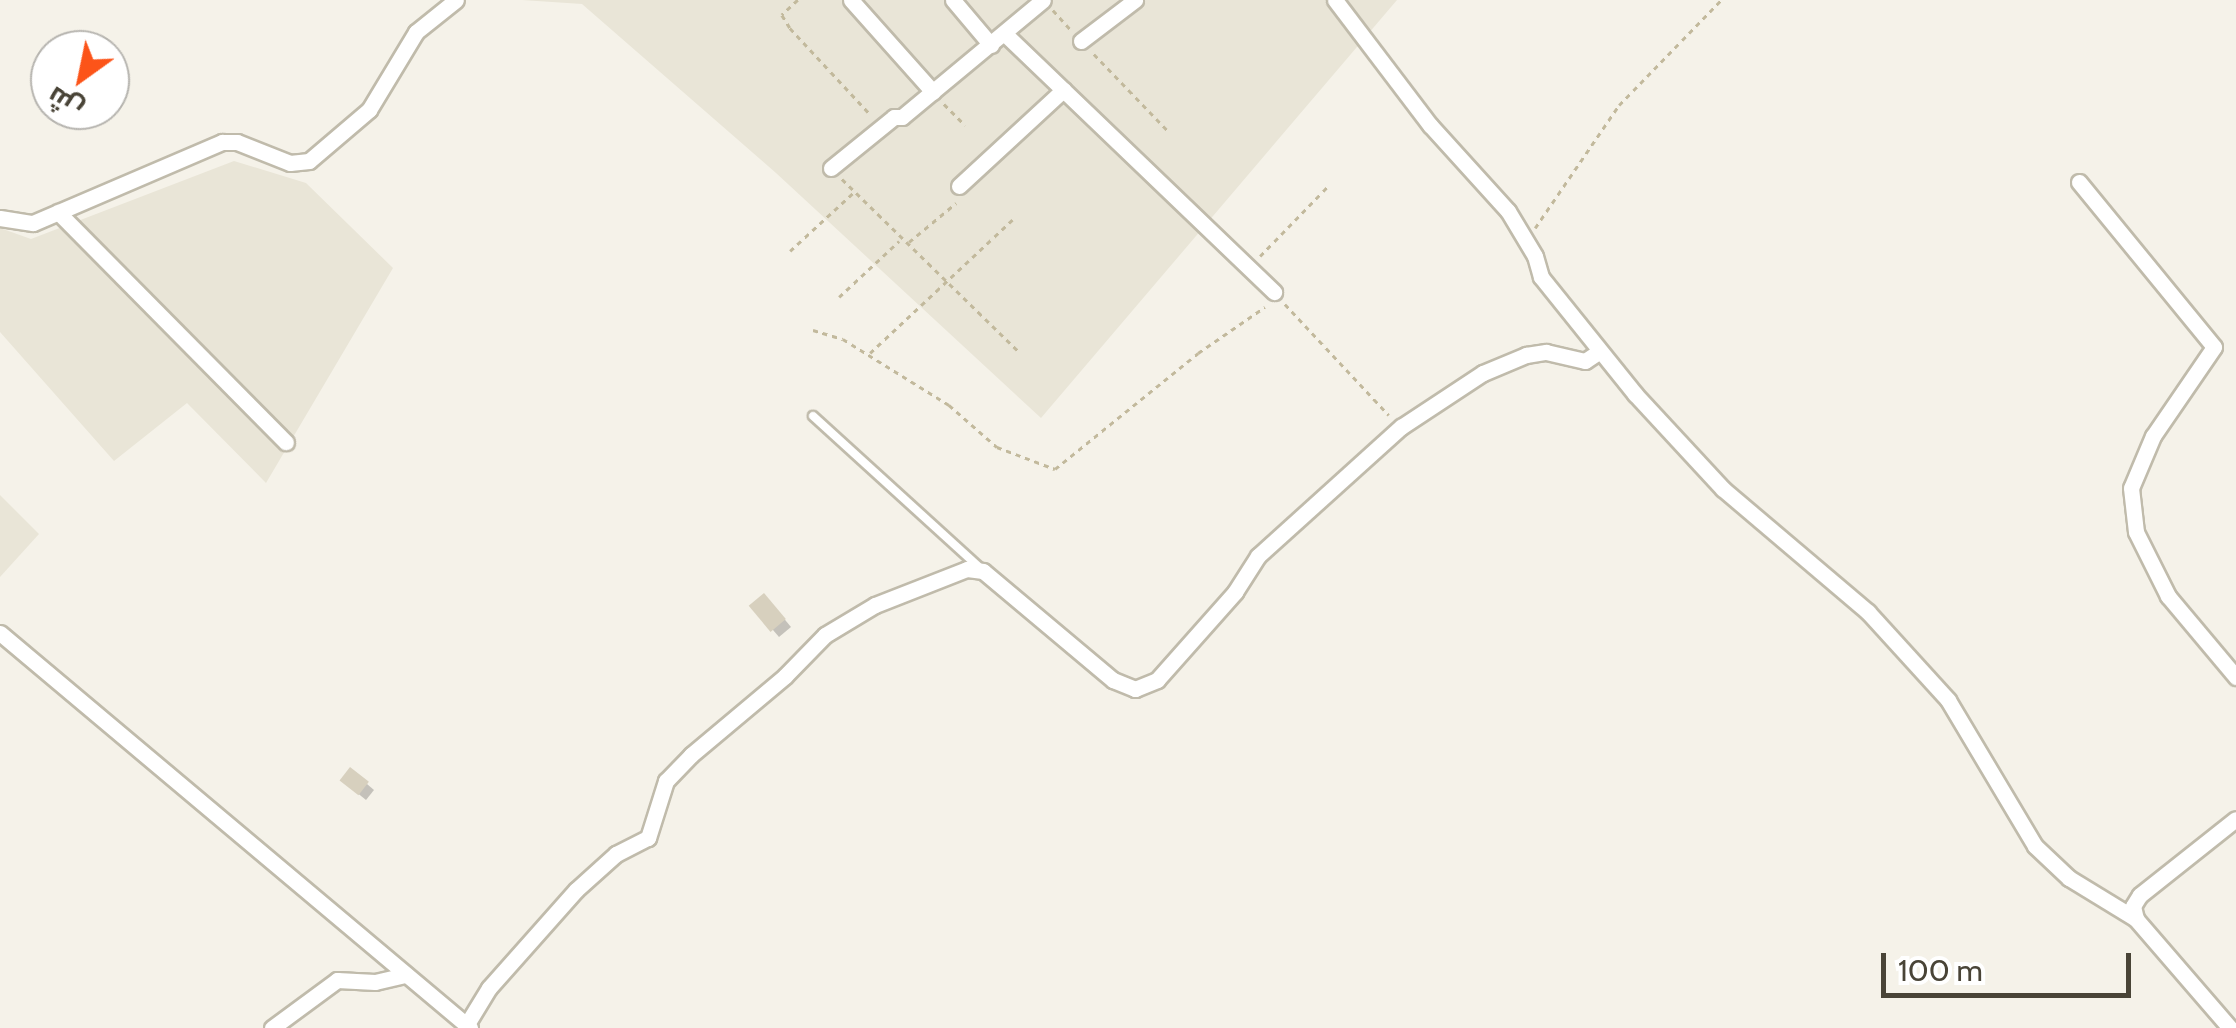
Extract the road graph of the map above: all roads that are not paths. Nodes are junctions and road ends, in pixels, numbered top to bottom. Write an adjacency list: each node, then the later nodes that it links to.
1 (456, 0): 15 (street)
2 (850, 0): 11 (street)
3 (953, 0): 9 (street)
4 (1135, 0): 8 (street)
5 (1334, 0): 18 (street)
6 (1044, 1): 7 (street)
7 (1005, 34): 9 (street); 10 (street)
8 (1081, 41)
9 (990, 45): 11 (street)
10 (1063, 90): 14 (street); 17 (street)
11 (933, 92): 12 (street)
12 (831, 168)
13 (2080, 182): 23 (street)
14 (959, 186)
15 (58, 212): 16 (street); 20 (street)
16 (0, 218)
17 (1280, 298)
18 (1600, 351): 21 (street); 25 (street)
19 (813, 416): 21 (lane)
20 (286, 442)
21 (983, 571): 27 (street)
22 (0, 633): 26 (street)
23 (2236, 677)
24 (2236, 819): 25 (street)
25 (2136, 919): 29 (street)
26 (406, 975): 27 (street); 28 (street)
27 (469, 1026)
28 (272, 1028)
29 (2230, 1028)

